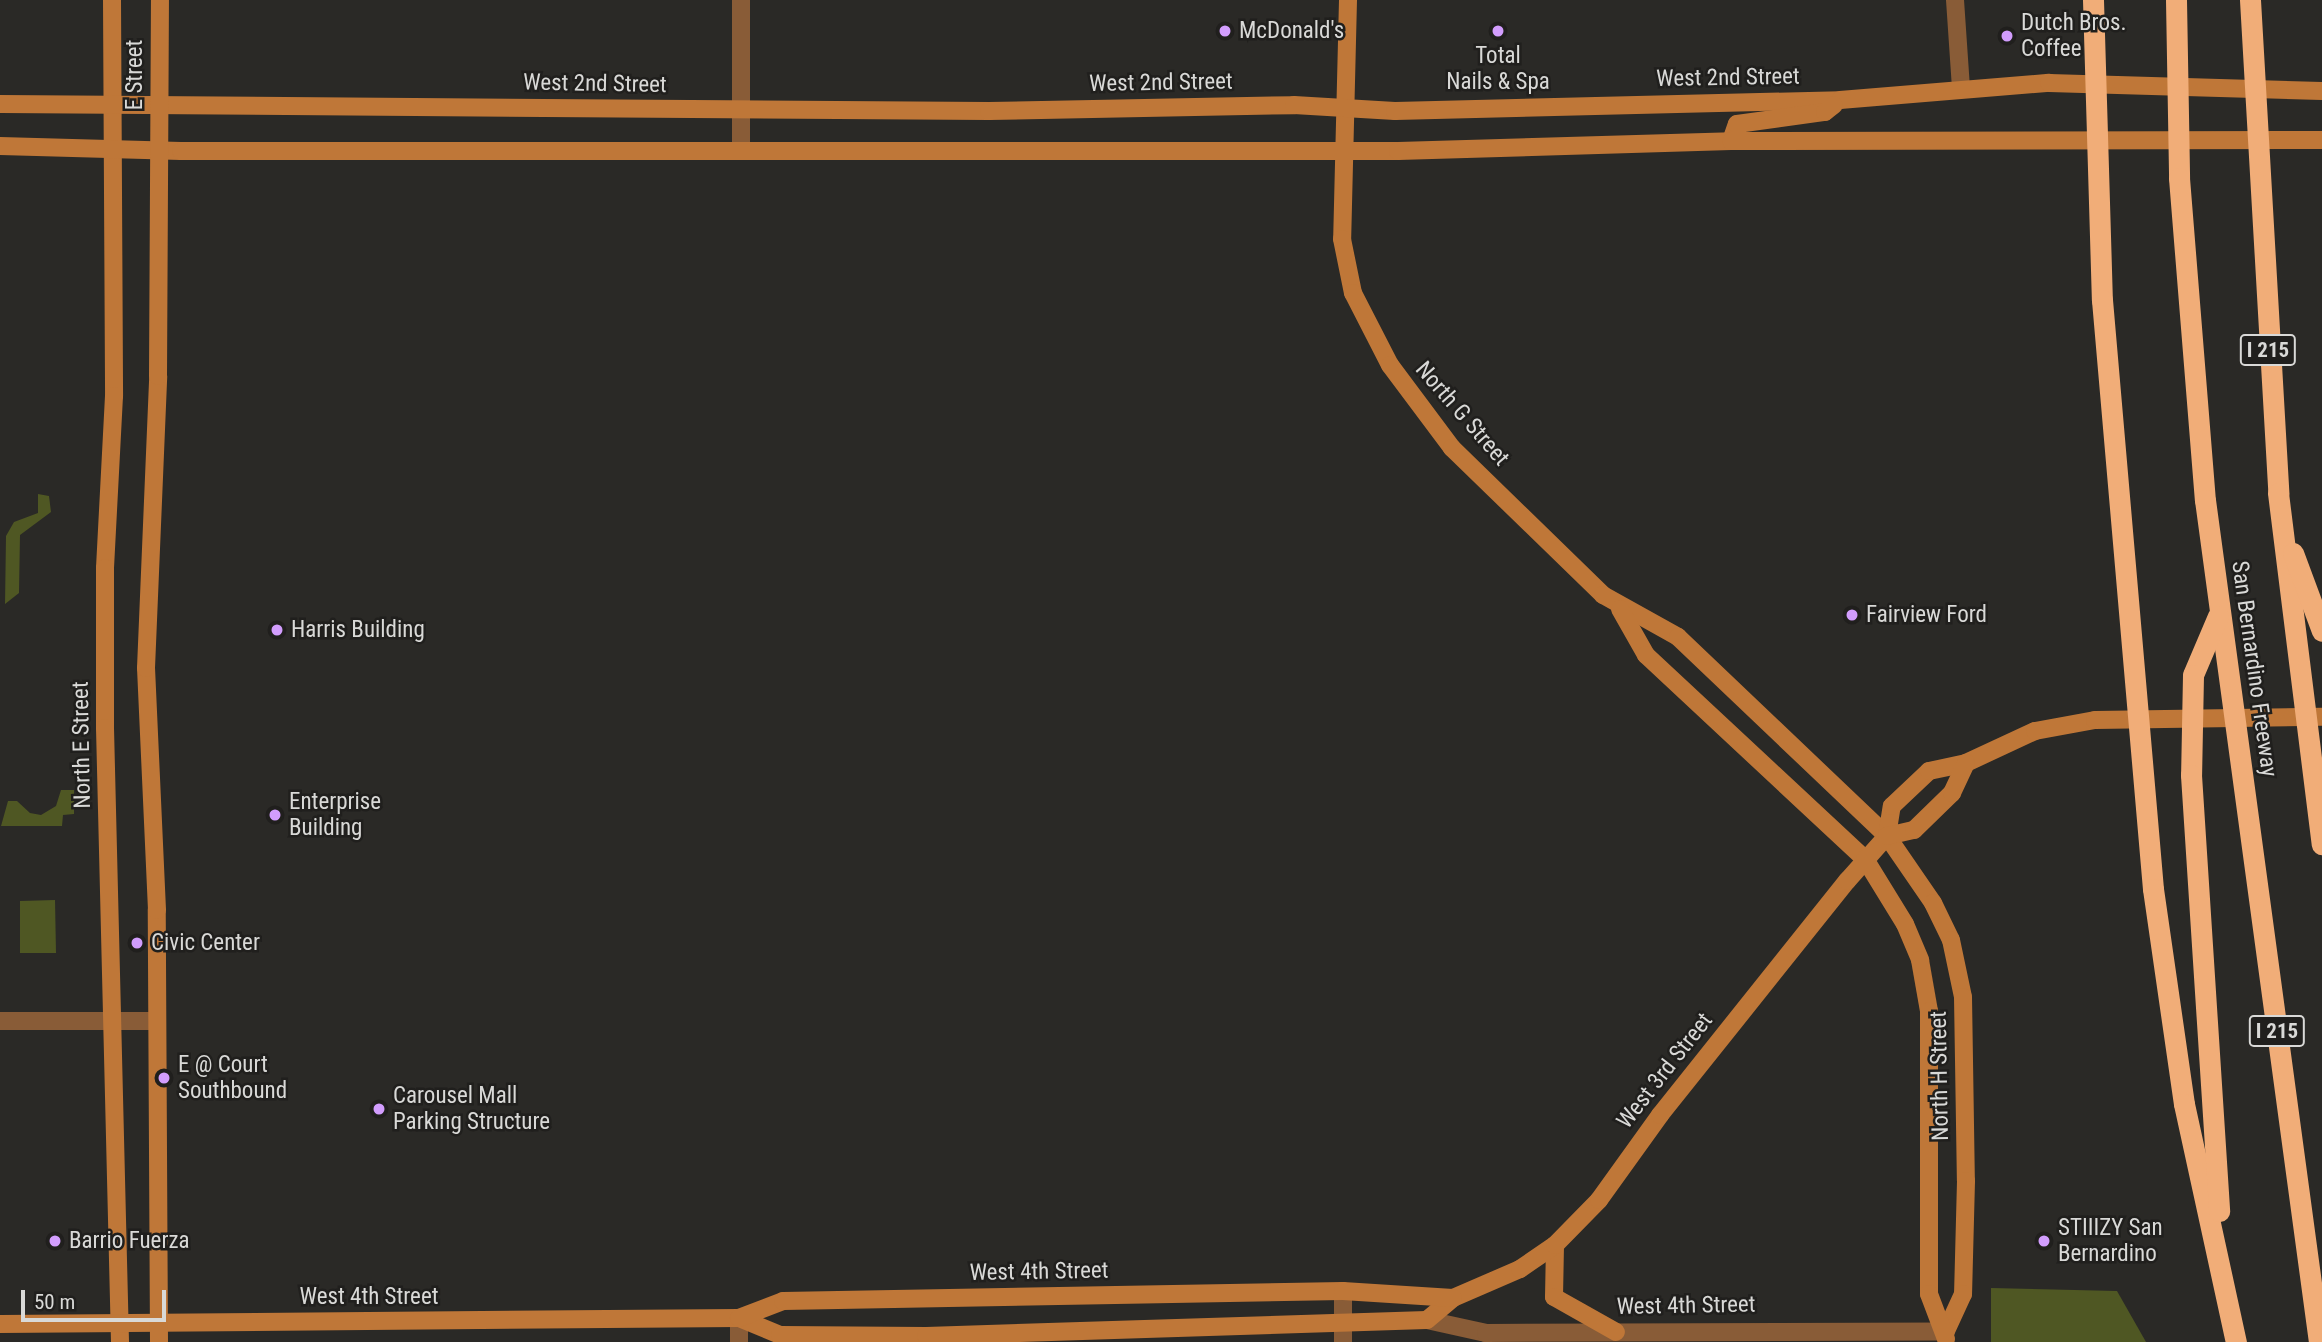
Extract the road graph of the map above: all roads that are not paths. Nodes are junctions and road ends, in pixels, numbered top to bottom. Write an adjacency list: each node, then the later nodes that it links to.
1 (112, 0): 14 (main road, E Street)
2 (160, 0): 15 (main road, E Street)
3 (741, 0): 17 (street)
4 (1348, 0): 16 (main road, North G Street)
5 (1955, 0): 10 (street)
6 (2093, 0): 9 (highway)
7 (2176, 0): 28 (highway, San Bernardino Freeway / I 215)
8 (2250, 0): 26 (highway, San Bernardino Freeway / I 215)
9 (2093, 86): 10 (main road, West 2nd Street); 11 (main road, West 2nd Street); 18 (highway)
10 (1961, 87): 12 (main road, West 2nd Street)
11 (2322, 91)
12 (1840, 100): 16 (main road, West 2nd Street); 20 (main road)
13 (0, 104): 14 (main road, West 2nd Street)
14 (112, 104): 15 (main road, West 2nd Street); 22 (main road, E Street)
15 (160, 104): 17 (main road, West 2nd Street); 24 (main road, E Street)
16 (1347, 109): 17 (main road, West 2nd Street); 23 (main road, North G Street)
17 (741, 111): 25 (street)
18 (2095, 140): 19 (main road); 20 (main road); 30 (highway)
19 (2322, 140)
20 (1731, 141): 23 (main road)
21 (0, 146): 22 (main road)
22 (113, 146): 24 (main road); 37 (main road, North E Street)
23 (1347, 149): 25 (main road); 27 (main road, North G Street)
24 (160, 150): 25 (main road); 38 (main road)
25 (741, 151)
26 (2280, 519): 29 (highway); 34 (highway, San Bernardino Freeway / I 215)
27 (1619, 608): 33 (main road, North G Street); 35 (main road, North G Street)
28 (2219, 614): 53 (highway); 55 (highway, San Bernardino Freeway / I 215)
29 (2322, 631)
30 (2137, 718): 31 (main road, West 3rd Street); 32 (main road, West 3rd Street); 54 (highway)
31 (2322, 718)
32 (1966, 763): 33 (main road, West 3rd Street); 33 (main road, West 3rd Street)
33 (1887, 836): 35 (main road, West 3rd Street); 49 (main road, North H Street)
34 (2322, 844)
35 (1865, 859): 39 (main road, West 3rd Street); 49 (main road, North H Street)
36 (0, 1021): 37 (street)
37 (114, 1021): 38 (street); 44 (main road, North E Street)
38 (156, 1021): 46 (main road)
39 (1555, 1245): 41 (main road, West 3rd Street); 47 (main road)
40 (1343, 1291): 41 (main road, West 3rd Street); 42 (main road, West 4th Street); 48 (street)
41 (1453, 1298): 43 (main road, West 3rd Street)
42 (739, 1318): 46 (main road, West 4th Street); 48 (main road, West 4th Street); 52 (street)
43 (1427, 1320): 47 (street, West 4th Street); 48 (main road)
44 (120, 1323): 45 (main road, West 4th Street); 46 (main road, West 4th Street); 50 (main road, North E Street)
45 (0, 1324)
46 (159, 1324): 51 (main road)
47 (1616, 1332): 49 (street, West 4th Street)
48 (1343, 1333)
49 (1946, 1337)
50 (120, 1342)
51 (159, 1342)
52 (739, 1342)
53 (2228, 1342)
54 (2236, 1342)
55 (2319, 1342)

